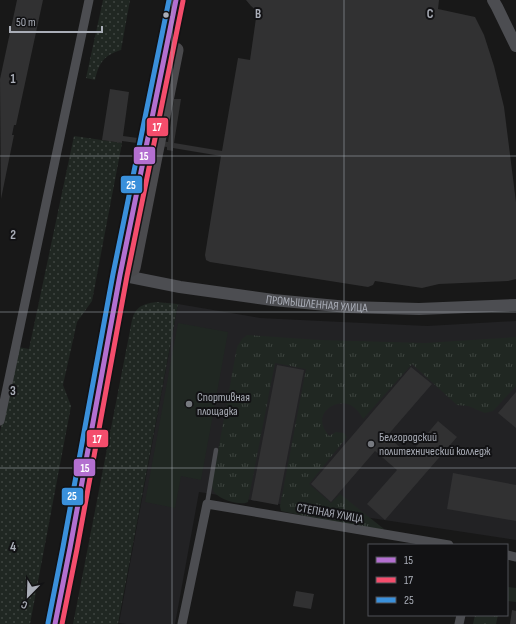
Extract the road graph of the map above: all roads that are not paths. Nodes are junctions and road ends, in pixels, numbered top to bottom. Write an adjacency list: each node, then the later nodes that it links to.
1 (89, 0): 8 (street)
2 (176, 0): 6 (main road)
3 (186, 0): 6 (main road)
4 (493, 0): 5 (street)
5 (516, 46)
6 (120, 275): 7 (street, ПРОМЫШЛЕННАЯ УЛИЦА); 12 (main road)
7 (516, 305)
8 (0, 421)
9 (216, 450): 10 (lane)
10 (207, 504): 11 (street, СТЕПНАЯ УЛИЦА); 13 (street)
11 (443, 544)
12 (55, 624)
13 (182, 624)

